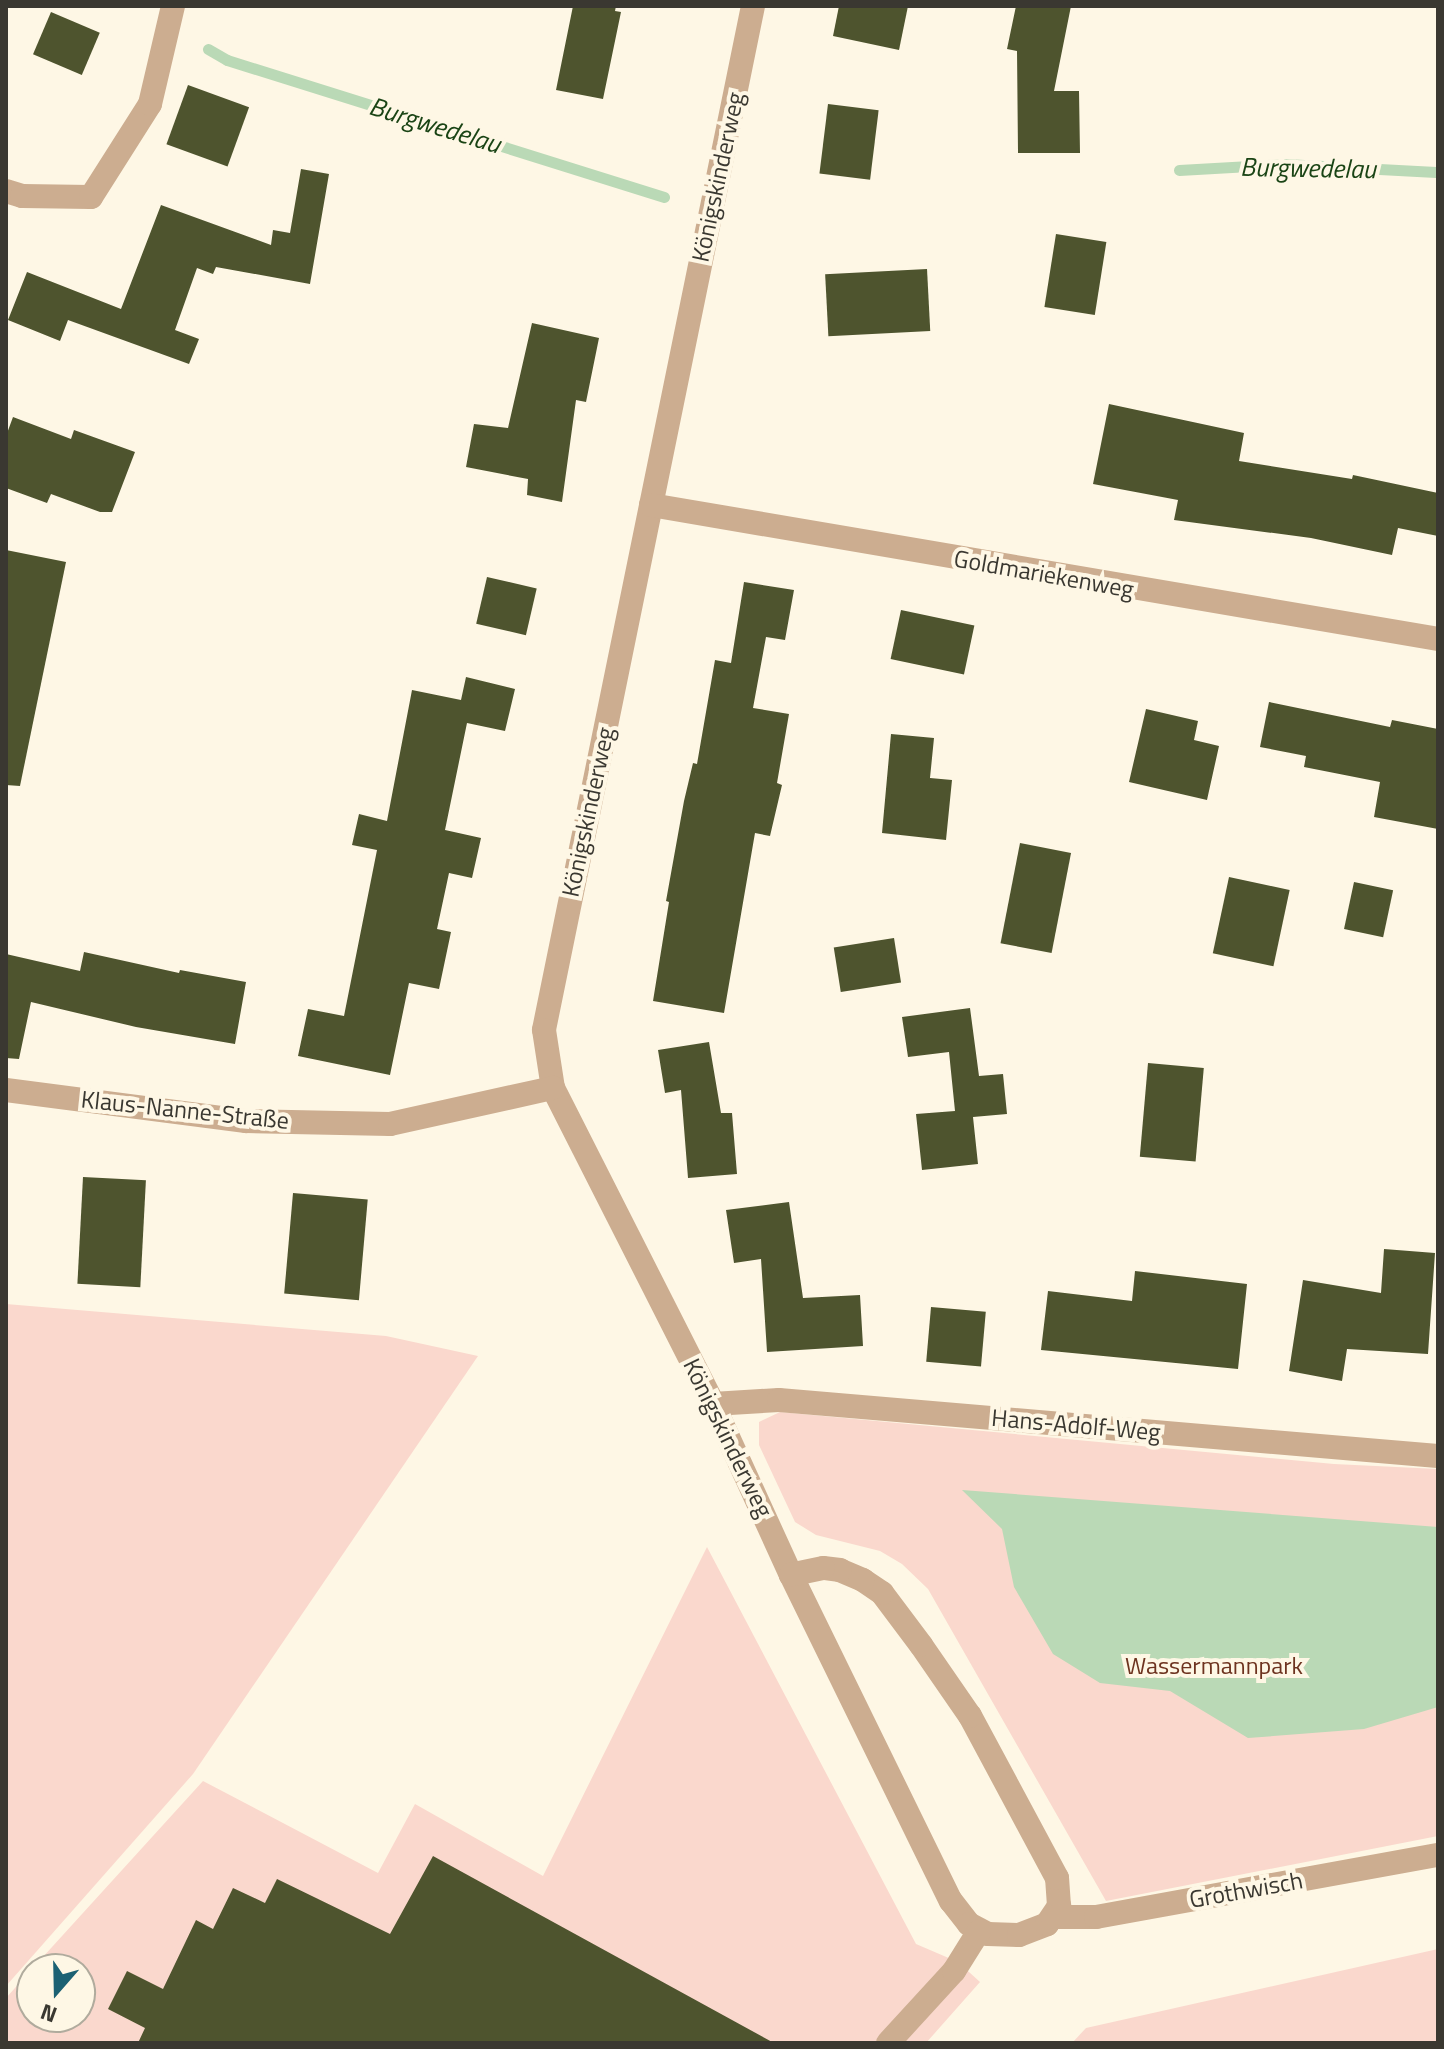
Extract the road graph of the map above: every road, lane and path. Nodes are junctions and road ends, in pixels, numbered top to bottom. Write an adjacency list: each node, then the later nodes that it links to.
1 (173, 6): 3 (street)
2 (753, 6): 4 (street, Königskinderweg)
3 (6, 191)
4 (651, 505): 5 (street, Goldmariekenweg); 6 (street, Königskinderweg)
5 (1438, 639)
6 (553, 1088): 7 (street, Klaus-Nanne-Straße); 8 (street, Königskinderweg)
7 (6, 1090)
8 (713, 1404): 9 (street, Hans-Adolf-Weg); 10 (street, Königskinderweg)
9 (1438, 1456)
10 (791, 1575): 12 (street); 13 (street, Königskinderweg)
11 (1438, 1855): 12 (street, Grothwisch)
12 (1053, 1917): 13 (street)
13 (979, 1931): 14 (street)
14 (888, 2043)

